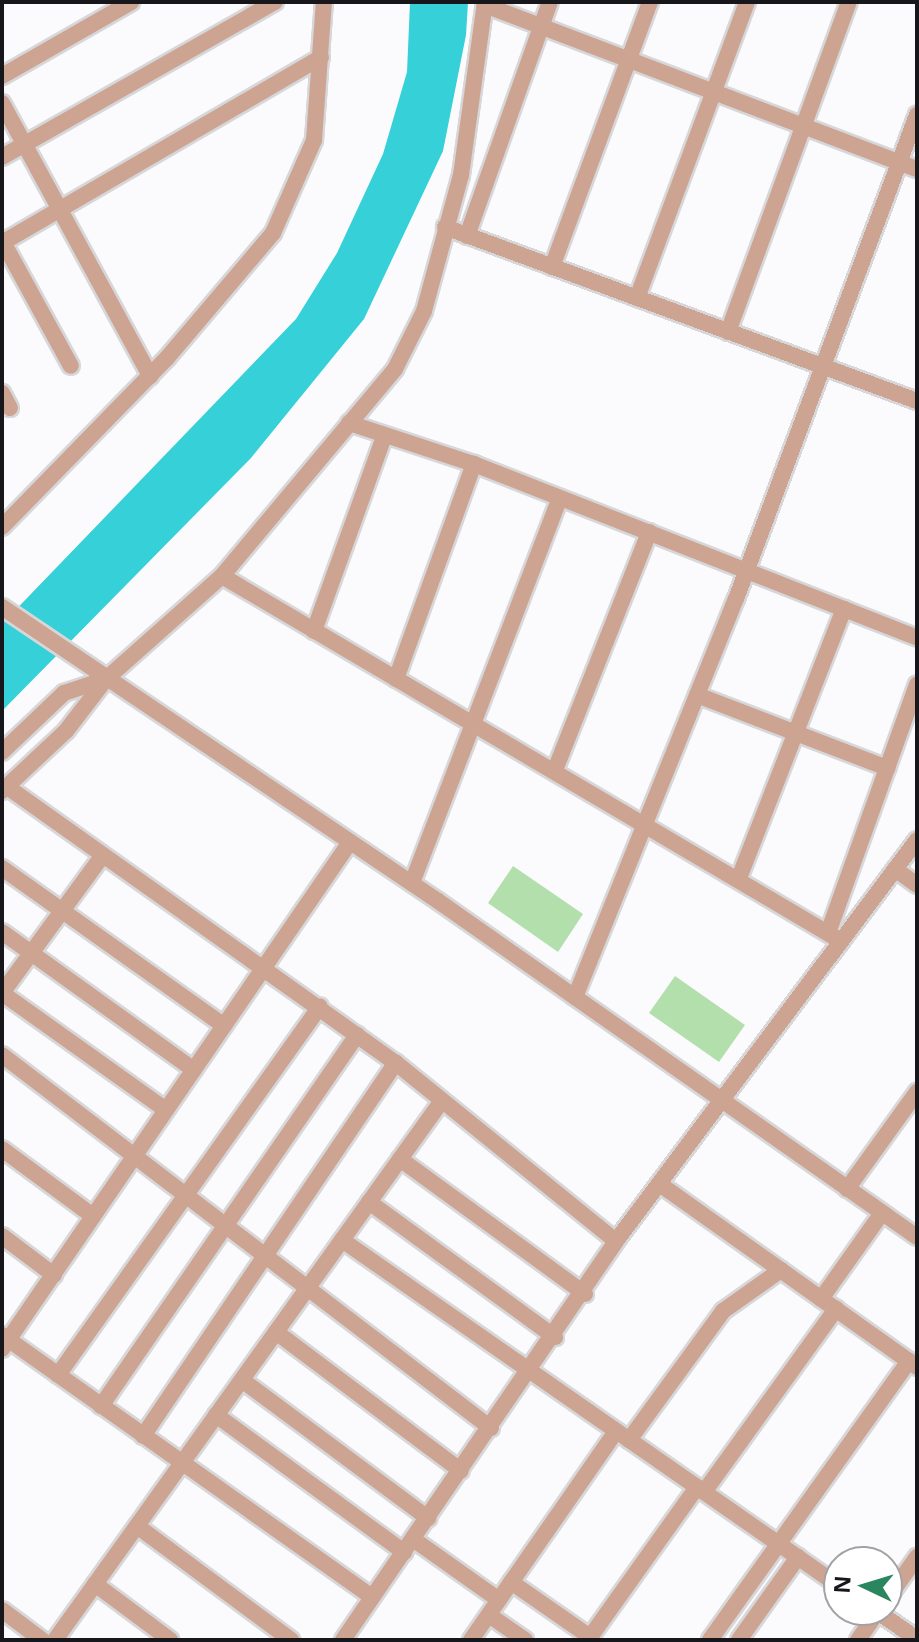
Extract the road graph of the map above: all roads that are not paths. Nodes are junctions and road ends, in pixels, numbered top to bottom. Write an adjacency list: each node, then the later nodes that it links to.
1 (131, 2): 12 (street)
2 (275, 2): 17 (street)
3 (324, 2): 10 (street)
4 (550, 2): 9 (street)
5 (650, 2): 11 (street)
6 (747, 2): 13 (street)
7 (849, 2): 16 (street)
8 (485, 4): 9 (street); 22 (street)
9 (541, 26): 11 (street); 23 (street)
10 (321, 57): 21 (street); 30 (street)
11 (628, 59): 13 (street); 25 (street)
12 (2, 76)
13 (713, 92): 16 (street); 26 (street)
14 (2, 103): 17 (street)
15 (917, 115): 19 (street)
16 (803, 125): 19 (street); 27 (street)
17 (25, 144): 18 (street); 21 (street)
18 (2, 157)
19 (900, 162): 20 (street); 29 (street)
20 (917, 169)
21 (61, 209): 24 (street); 30 (street)
22 (445, 227): 23 (street); 32 (street)
23 (467, 236): 25 (street)
24 (2, 243): 28 (street)
25 (552, 267): 26 (street)
26 (637, 298): 27 (street)
27 (728, 332): 29 (street)
28 (71, 366)
29 (824, 367): 31 (street); 38 (street)
30 (150, 376): 36 (street)
31 (917, 401)
32 (349, 423): 33 (street); 39 (street)
33 (384, 437): 34 (street); 42 (street)
34 (474, 464): 35 (street); 45 (street)
35 (560, 498): 37 (street); 48 (street)
36 (2, 527)
37 (649, 532): 38 (street); 52 (street)
38 (746, 570): 41 (street); 47 (street)
39 (222, 576): 42 (street); 44 (street)
40 (2, 607): 44 (street)
41 (844, 609): 43 (street); 49 (street)
42 (314, 631): 45 (street)
43 (917, 636)
44 (106, 679): 50 (street); 53 (street); 56 (street)
45 (396, 679): 48 (street)
46 (917, 684): 51 (street)
47 (697, 695): 49 (street); 54 (street)
48 (473, 725): 52 (street); 61 (street)
49 (794, 732): 51 (street); 60 (street)
50 (2, 752)
51 (887, 768): 65 (street)
52 (555, 770): 54 (street)
53 (4, 789): 57 (street)
54 (646, 821): 60 (street); 69 (street)
55 (917, 840): 58 (street)
56 (350, 842): 61 (street); 67 (street)
57 (100, 859): 63 (street); 67 (street)
58 (905, 865): 62 (street); 65 (street)
59 (2, 868): 63 (street)
60 (739, 878): 65 (street)
61 (412, 883): 69 (street)
62 (917, 885)
63 (62, 910): 66 (street); 71 (street)
64 (2, 932): 66 (street)
65 (834, 937): 77 (street)
66 (32, 952): 68 (street); 75 (street)
67 (262, 974): 70 (street); 71 (street)
68 (2, 993): 79 (street)
69 (575, 997): 77 (street)
70 (320, 1007): 72 (street); 85 (street)
71 (224, 1026): 75 (street)
72 (357, 1035): 74 (street); 89 (street)
73 (2, 1055): 81 (street)
74 (396, 1063): 78 (street); 94 (street)
75 (194, 1070): 79 (street)
76 (917, 1092): 84 (street)
77 (721, 1100): 83 (street); 84 (street)
78 (441, 1102): 82 (street); 93 (street)
79 (166, 1110): 81 (street)
80 (2, 1149): 88 (street)
81 (135, 1156): 85 (street); 88 (street)
82 (400, 1159): 86 (street); 98 (street)
83 (661, 1185): 93 (street); 95 (street)
84 (847, 1189): 87 (street)
85 (187, 1196): 89 (street); 106 (street)
86 (369, 1202): 92 (street); 102 (street)
87 (882, 1213): 91 (street); 99 (street)
88 (93, 1216): 96 (street)
89 (228, 1227): 94 (street); 108 (street)
90 (2, 1236): 96 (street)
91 (917, 1237)
92 (342, 1240): 97 (street); 105 (street)
93 (616, 1241): 98 (street)
94 (267, 1257): 97 (street); 111 (street)
95 (781, 1270): 99 (street); 112 (street)
96 (54, 1275): 103 (street)
97 (308, 1288): 101 (street); 110 (street)
98 (585, 1294): 102 (street)
99 (821, 1299): 100 (street)
100 (836, 1309): 104 (street); 115 (street)
101 (276, 1332): 107 (street); 114 (street)
102 (555, 1337): 105 (street)
103 (4, 1341): 106 (street)
104 (913, 1364): 119 (street)
105 (530, 1372): 110 (street); 112 (street)
106 (58, 1375): 108 (street)
107 (242, 1380): 109 (street); 116 (street)
108 (101, 1406): 111 (street)
109 (216, 1415): 113 (street); 118 (street)
110 (491, 1428): 114 (street)
111 (143, 1436): 113 (street)
112 (623, 1436): 115 (street); 124 (street)
113 (182, 1463): 117 (street); 126 (street)
114 (461, 1471): 116 (street)
115 (701, 1490): 119 (street); 131 (street)
116 (428, 1518): 118 (street)
117 (137, 1526): 125 (street); 136 (street)
118 (408, 1546): 126 (street); 127 (street)
119 (781, 1546): 120 (street); 140 (street)
120 (798, 1557): 122 (street); 141 (street)
121 (917, 1557): 123 (street)
122 (823, 1575)
123 (903, 1576)
124 (511, 1582): 127 (street); 131 (street)
125 (95, 1584): 134 (street); 135 (street)
126 (372, 1597): 137 (street)
127 (499, 1600): 129 (street)
128 (2, 1610): 133 (street)
129 (489, 1615): 138 (street); 139 (street)
130 (901, 1626): 132 (street)
131 (589, 1639)
132 (917, 1639)
133 (42, 1640)
134 (55, 1640)
135 (170, 1640)
136 (291, 1640)
137 (343, 1640)
138 (471, 1640)
139 (525, 1640)
140 (710, 1640)
141 (739, 1640)

